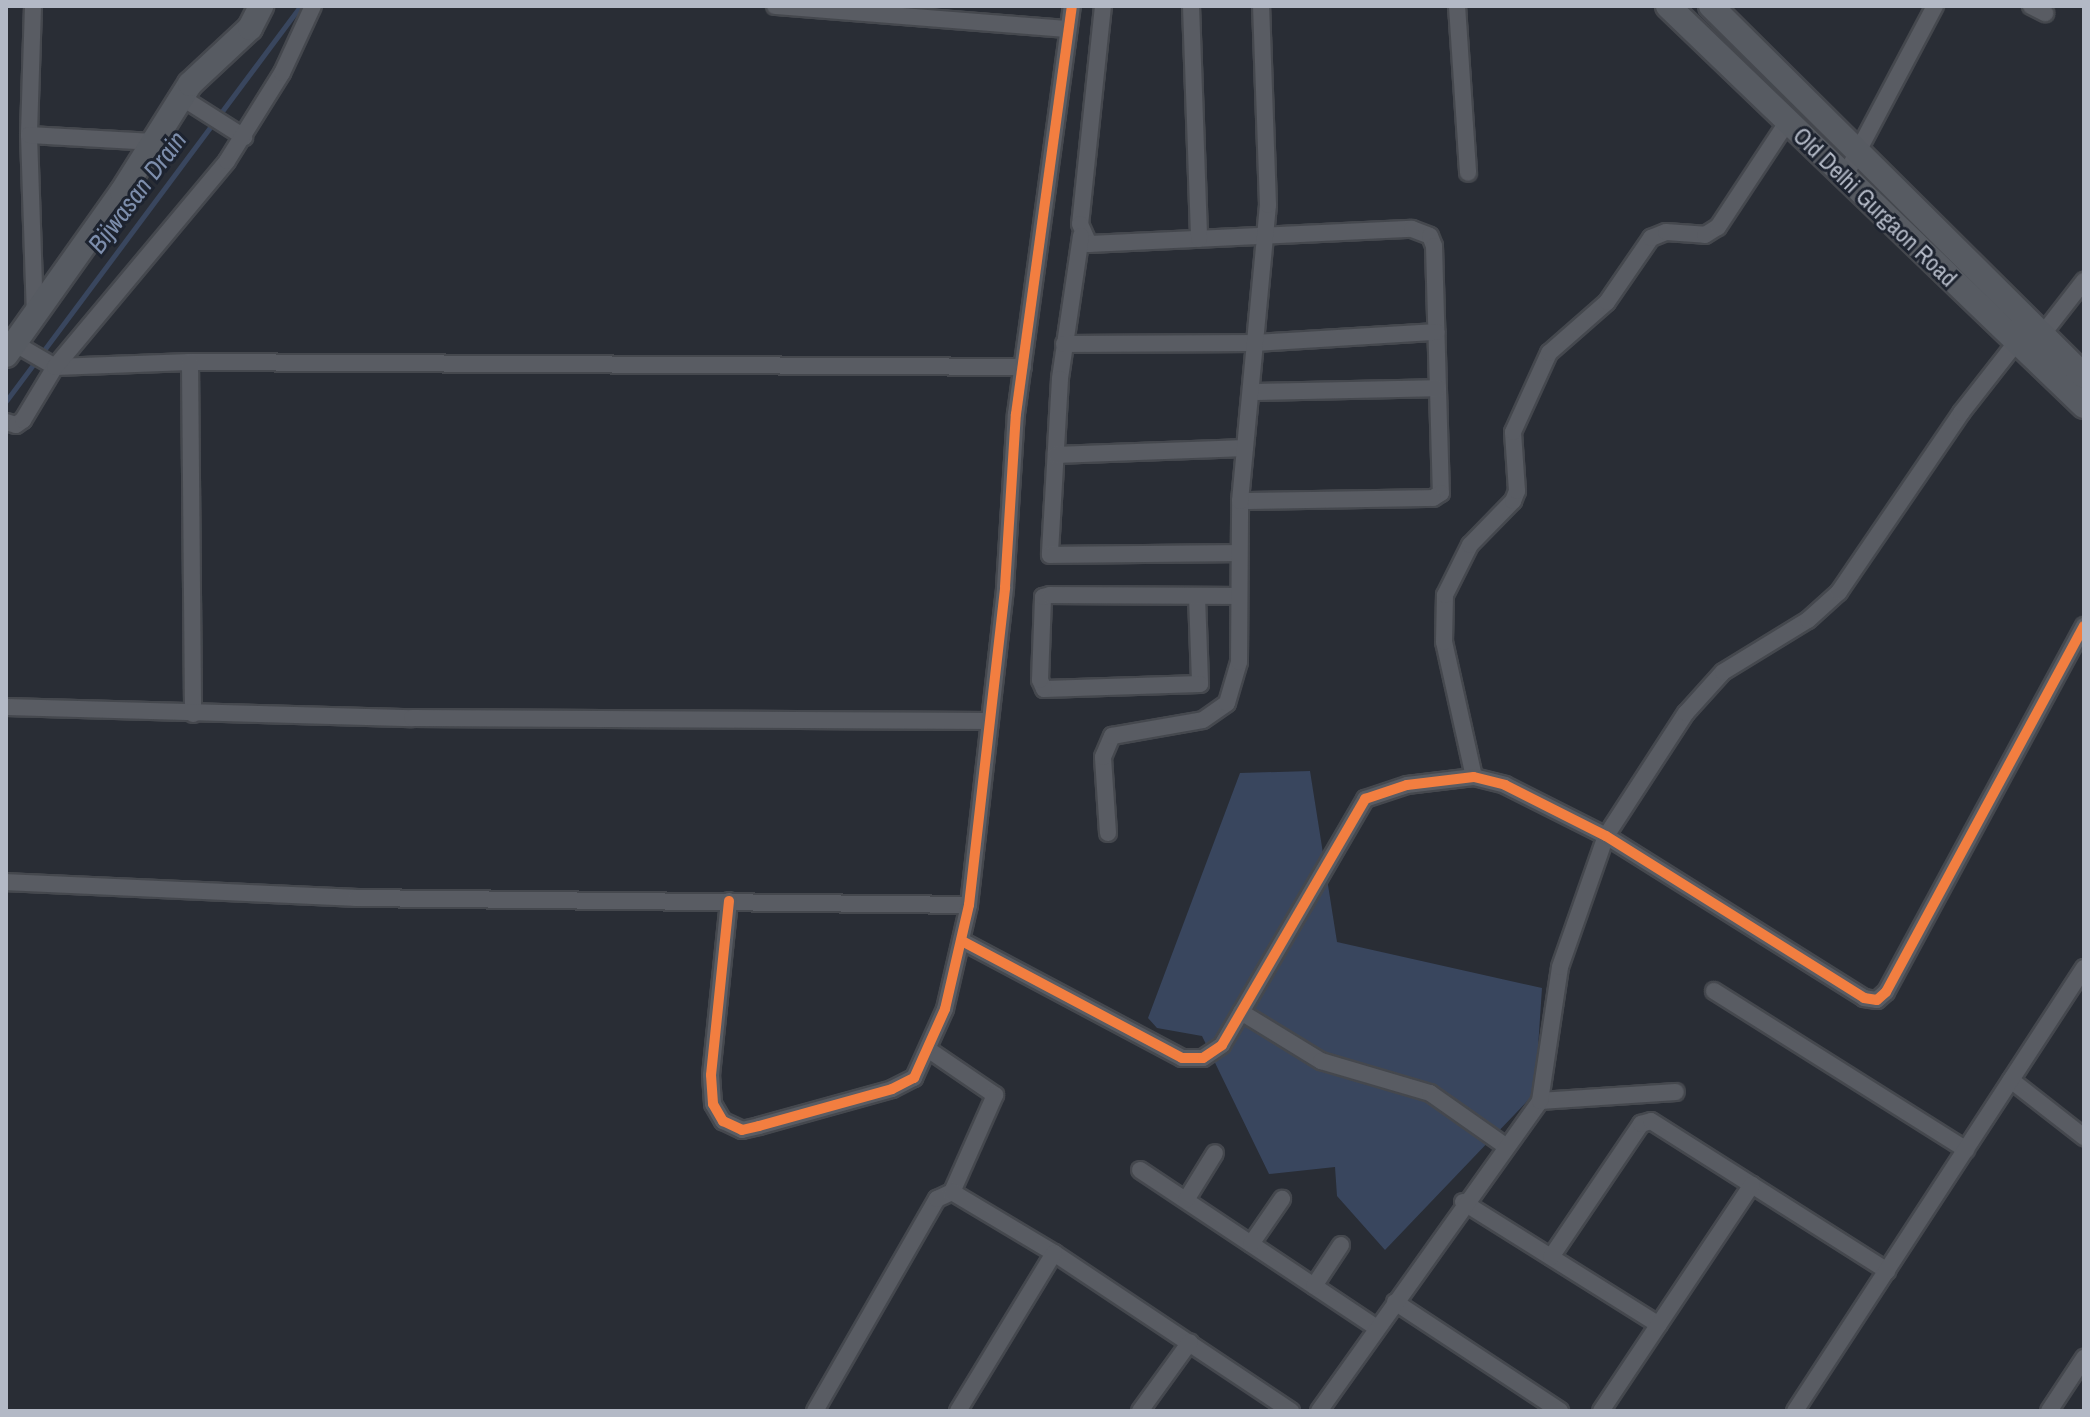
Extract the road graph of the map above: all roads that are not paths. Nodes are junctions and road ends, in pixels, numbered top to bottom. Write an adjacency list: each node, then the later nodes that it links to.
1 (33, 6): 17 (street)
2 (261, 6): 14 (main road)
3 (313, 6): 16 (street)
4 (775, 6): 13 (street)
5 (1072, 6): 13 (street)
6 (1103, 6): 22 (street)
7 (1191, 6): 23 (street)
8 (1261, 6): 21 (street)
9 (1457, 6): 20 (street)
10 (1668, 6): 15 (main road, Old Delhi Gurgaon Road)
11 (1711, 6): 19 (main road, Old Delhi Gurgaon Road)
12 (1935, 6): 19 (street)
13 (1068, 29): 33 (street)
14 (186, 101): 16 (street); 18 (main road)
15 (1788, 121): 19 (main road, Old Delhi Gurgaon Road); 49 (street)
16 (239, 134): 32 (street)
17 (29, 135): 18 (street); 25 (street)
18 (154, 142): 25 (main road)
19 (1852, 166): 27 (main road, Old Delhi Gurgaon Road)
20 (1468, 173)
21 (1265, 235): 23 (street); 26 (street); 28 (street)
22 (1081, 236): 23 (street); 29 (street)
23 (1199, 239)
24 (2084, 281): 27 (street)
25 (35, 312): 30 (main road)
26 (1437, 332): 28 (street); 35 (street)
27 (2028, 336): 34 (main road, Old Delhi Gurgaon Road); 37 (main road, Old Delhi Gurgaon Road); 51 (street)
28 (1255, 343): 29 (street); 36 (street)
29 (1064, 344): 40 (street)
30 (15, 350): 32 (street)
31 (190, 362): 32 (street); 33 (street); 47 (street)
32 (51, 365): 38 (street)
33 (1023, 367): 48 (street)
34 (2084, 376)
35 (1438, 388): 36 (street); 41 (street)
36 (1251, 392): 39 (street)
37 (2084, 406)
38 (7, 422)
39 (1245, 448): 40 (street); 41 (street)
40 (1056, 455): 42 (street)
41 (1240, 501): 42 (street)
42 (1238, 553): 44 (street)
43 (1197, 596): 43 (street); 44 (street)
44 (1238, 596): 50 (street)
45 (2084, 626): 51 (street)
46 (6, 707): 47 (street)
47 (193, 714): 48 (street)
48 (990, 721): 54 (street)
49 (1474, 777): 51 (street); 58 (street)
50 (1108, 833)
51 (1606, 836): 63 (street)
52 (6, 882): 53 (street)
53 (729, 901): 54 (street); 59 (street)
54 (969, 905): 55 (street)
55 (962, 941): 58 (street); 59 (street)
56 (2084, 968): 60 (street)
57 (1714, 991): 67 (street)
58 (1241, 1012): 66 (street)
59 (929, 1050): 71 (street)
60 (2011, 1080): 65 (street); 67 (street)
61 (1676, 1092): 62 (street)
62 (1637, 1095): 63 (street); 64 (street)
63 (1540, 1101): 66 (street)
64 (1645, 1121): 70 (street); 78 (street)
65 (2084, 1137)
66 (1504, 1145): 74 (street)
67 (1966, 1150): 79 (street)
68 (1215, 1153): 73 (street)
69 (1140, 1170): 73 (street)
70 (1752, 1185): 79 (street); 82 (street)
71 (952, 1192): 77 (street); 86 (street)
72 (1282, 1199): 75 (street)
73 (1186, 1200): 75 (street)
74 (1463, 1202): 78 (street); 81 (street)
75 (1251, 1244): 80 (street)
76 (1341, 1245): 80 (street)
77 (1054, 1253): 84 (street); 87 (street)
78 (1551, 1257): 82 (street)
79 (1887, 1271): 93 (street)
80 (1314, 1286): 83 (street)
81 (1395, 1302): 83 (street); 91 (street)
82 (1659, 1325): 92 (street)
83 (1377, 1328): 90 (street)
84 (1190, 1342): 88 (street); 89 (street)
85 (2084, 1358): 94 (street)
86 (821, 1409)
87 (958, 1411)
88 (1140, 1411)
89 (1291, 1411)
90 (1319, 1411)
91 (1560, 1411)
92 (1601, 1411)
93 (1795, 1411)
94 (2049, 1411)

